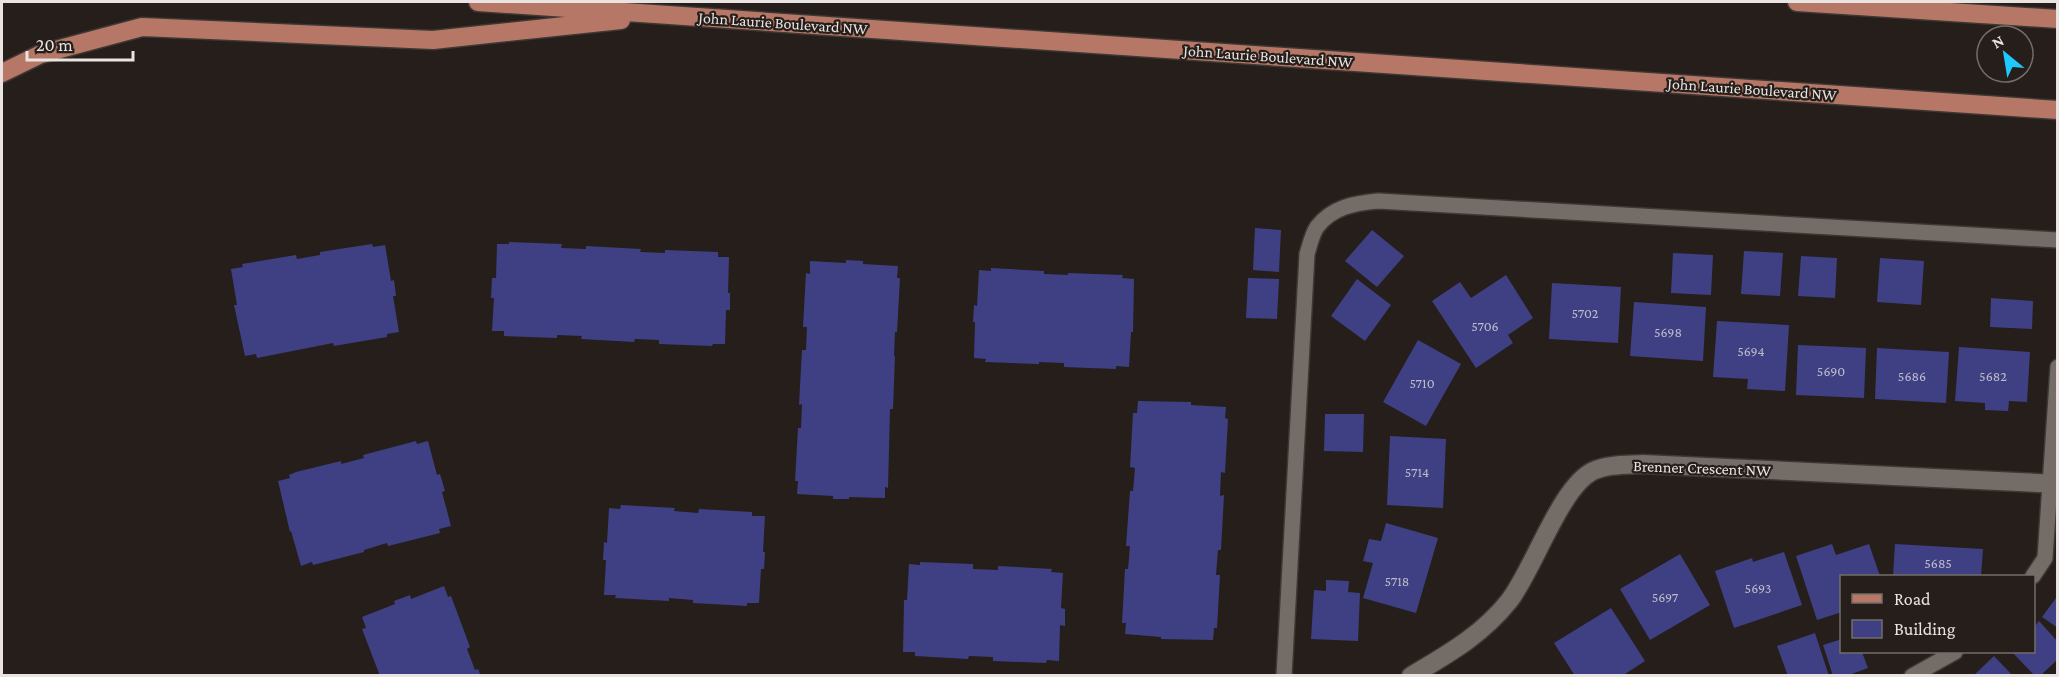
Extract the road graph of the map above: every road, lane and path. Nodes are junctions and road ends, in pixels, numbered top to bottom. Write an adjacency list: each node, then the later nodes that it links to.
1 (478, 2): 3 (main road, John Laurie Boulevard NW)
2 (1797, 2): 4 (main road)
3 (668, 15): 5 (main road); 6 (main road, John Laurie Boulevard NW)
4 (2058, 20)
5 (2, 73)
6 (2058, 110)
7 (2058, 240): 12 (lane)
8 (2058, 367): 9 (lane)
9 (2054, 483): 10 (lane); 13 (street, Brenner Crescent NW)
10 (2034, 575)
11 (1951, 653): 14 (lane)
12 (1284, 675)
13 (1411, 675)
14 (1912, 675)

